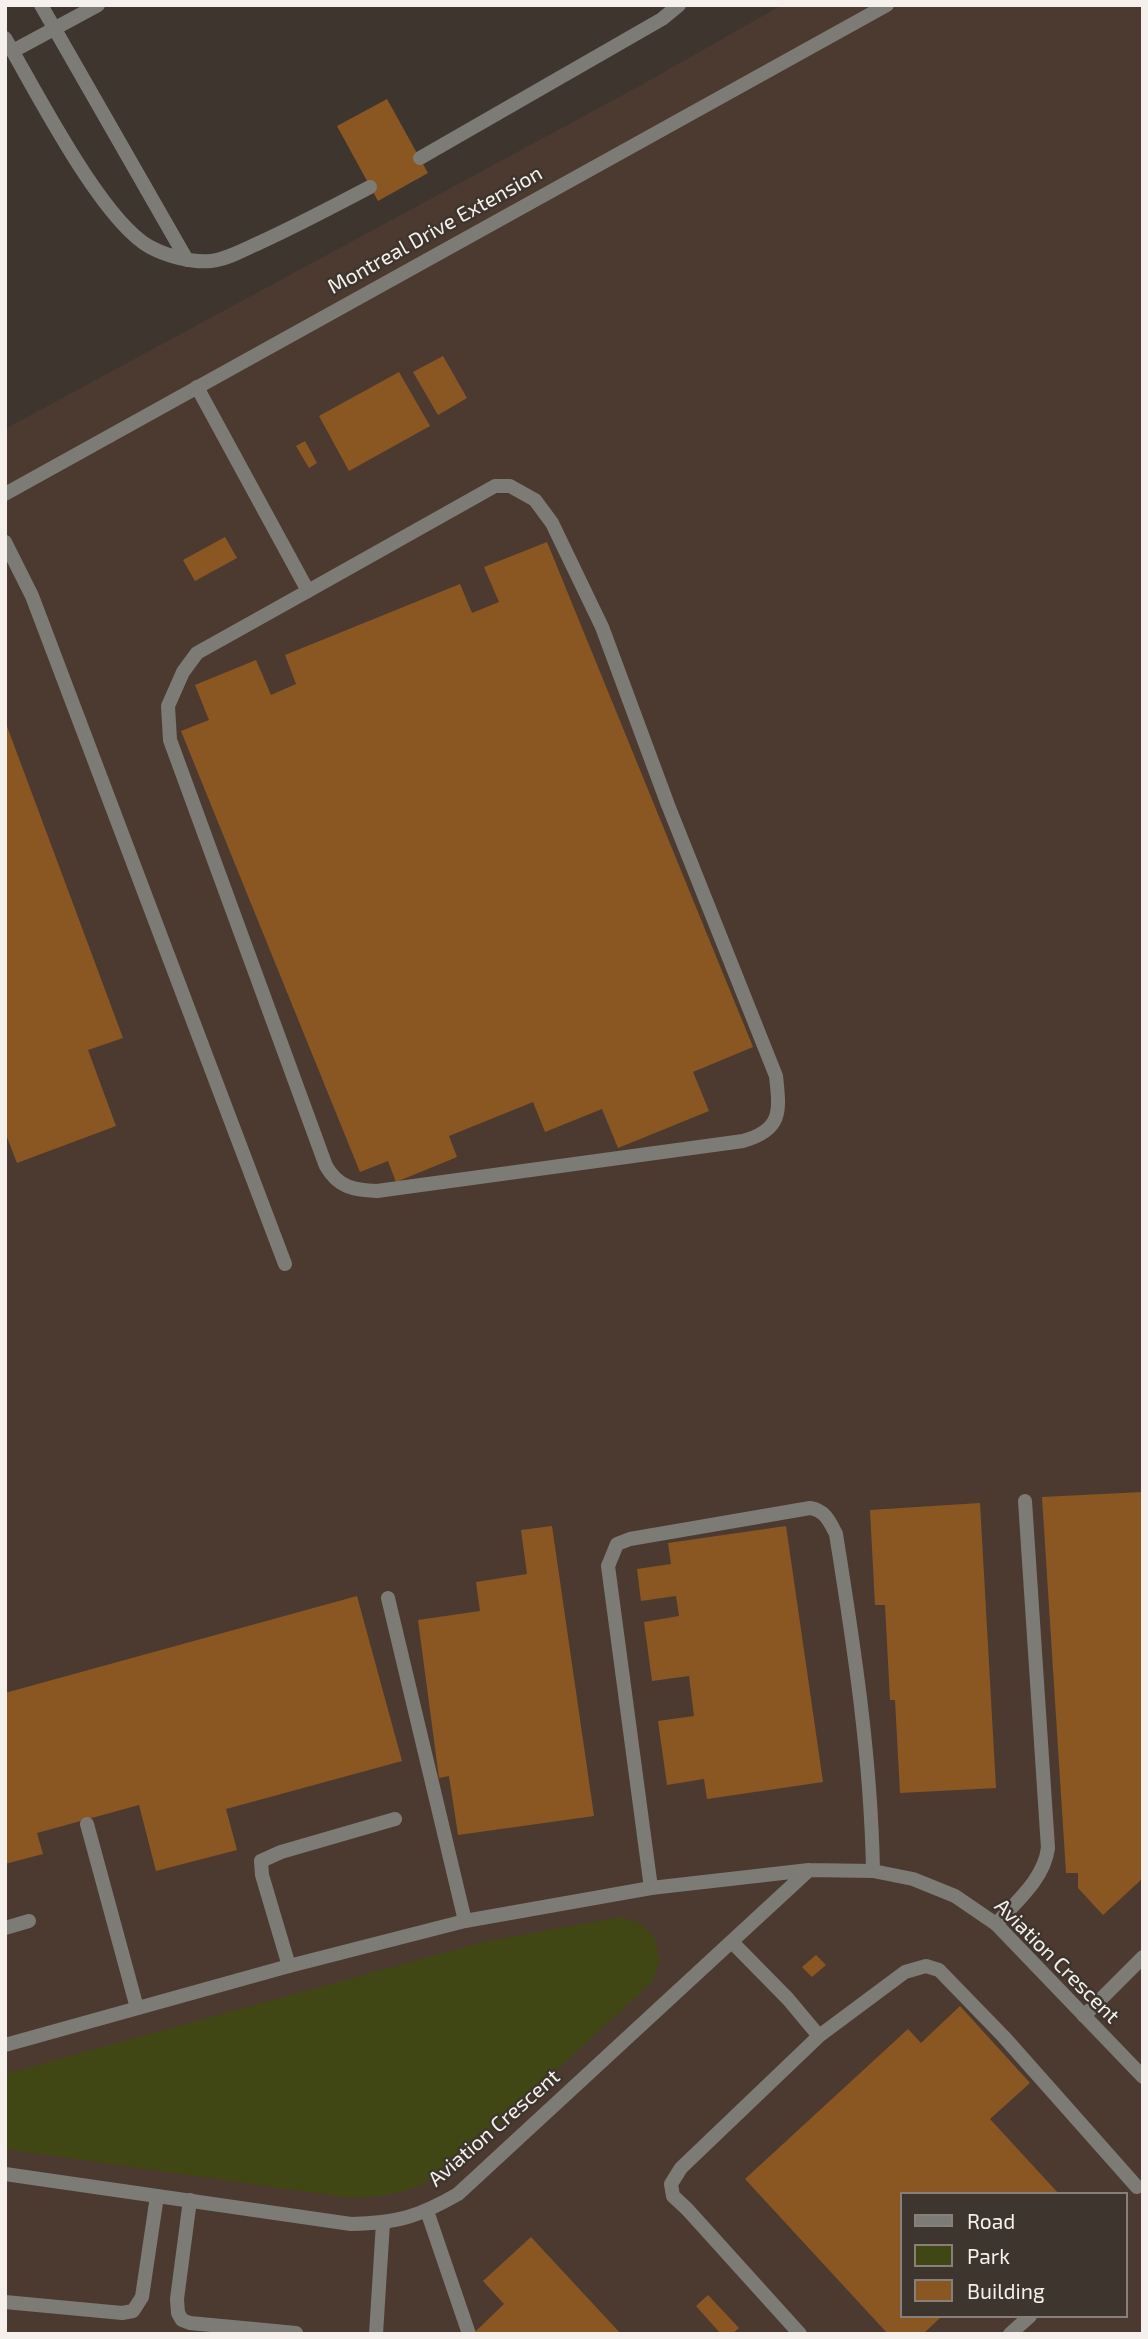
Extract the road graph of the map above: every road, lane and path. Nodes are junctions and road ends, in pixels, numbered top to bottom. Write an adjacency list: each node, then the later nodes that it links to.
1 (41, 5): 5 (street)
2 (98, 5): 5 (street)
3 (679, 5): 7 (street)
4 (887, 5): 10 (street, Montreal Drive Extension)
5 (54, 29): 6 (street); 9 (street)
6 (9, 45): 9 (street)
7 (420, 158)
8 (370, 187): 9 (street)
9 (187, 260)
10 (197, 387): 11 (street, Montreal Drive Extension); 13 (street)
11 (5, 494)
12 (5, 542): 14 (street)
13 (308, 591): 13 (street)
14 (285, 1264)
15 (1025, 1501): 24 (street)
16 (388, 1598): 23 (street)
17 (395, 1819): 28 (street)
18 (87, 1824): 29 (street)
19 (809, 1870): 20 (street, Aviation Crescent); 21 (street, Aviation Crescent); 26 (street, Aviation Crescent)
20 (873, 1871): 21 (street); 24 (street, Aviation Crescent)
21 (651, 1888): 23 (street, Aviation Crescent)
22 (29, 1920): 25 (street)
23 (465, 1921): 28 (street, Aviation Crescent)
24 (996, 1924): 30 (street, Aviation Crescent)
25 (5, 1928)
26 (732, 1942): 31 (street); 38 (street, Aviation Crescent)
27 (1143, 1957): 30 (street)
28 (289, 1966): 29 (street, Aviation Crescent)
29 (137, 2008): 32 (street, Aviation Crescent)
30 (1084, 2016): 33 (street, Aviation Crescent)
31 (819, 2036): 35 (street); 45 (street)
32 (5, 2045)
33 (1143, 2077)
34 (5, 2174): 36 (street, Aviation Crescent)
35 (1137, 2187)
36 (157, 2196): 37 (street, Aviation Crescent); 40 (street)
37 (190, 2200): 39 (street, Aviation Crescent); 42 (street)
38 (427, 2211): 39 (street, Aviation Crescent); 44 (street)
39 (383, 2223): 43 (street)
40 (5, 2302)
41 (1028, 2318): 46 (street)
42 (296, 2333)
43 (376, 2334)
44 (469, 2334)
45 (800, 2334)
46 (1010, 2334)

